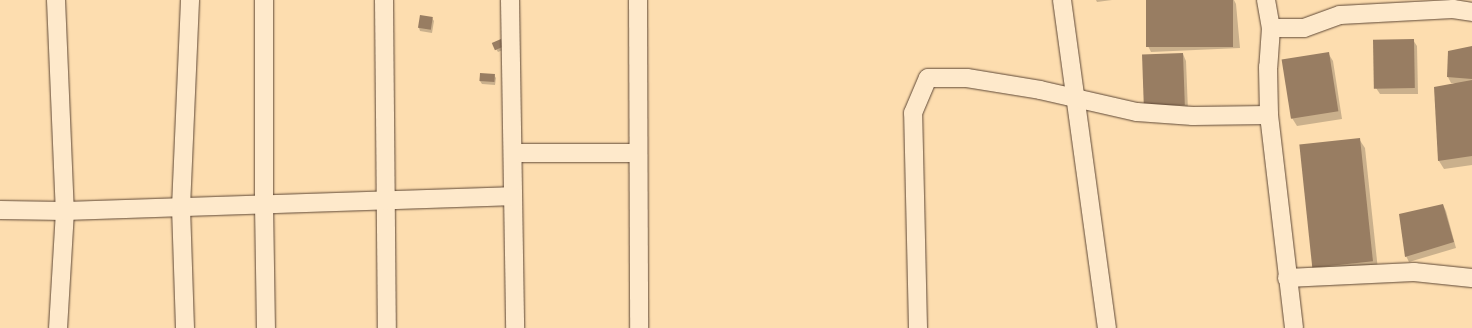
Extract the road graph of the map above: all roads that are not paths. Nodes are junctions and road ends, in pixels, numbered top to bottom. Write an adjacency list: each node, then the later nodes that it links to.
1 (56, 0): 20 (street)
2 (190, 0): 18 (street)
3 (264, 0): 17 (street)
4 (384, 0): 16 (street)
5 (510, 0): 14 (street)
6 (638, 0): 13 (street)
7 (1062, 0): 11 (street)
8 (1266, 0): 10 (street)
9 (1472, 12): 10 (street)
10 (1271, 28): 12 (street)
11 (1075, 99): 12 (street); 29 (street); 30 (street)
12 (1269, 116): 21 (street)
13 (637, 152): 14 (street); 28 (street)
14 (513, 153): 15 (street)
15 (513, 196): 16 (street); 27 (street)
16 (386, 200): 17 (street); 26 (street)
17 (264, 204): 18 (street); 25 (street)
18 (181, 207): 20 (street); 24 (street)
19 (0, 210): 20 (street)
20 (65, 211): 23 (street)
21 (1287, 278): 22 (street); 31 (street)
22 (1472, 278)
23 (58, 328)
24 (185, 328)
25 (266, 328)
26 (387, 328)
27 (515, 328)
28 (639, 328)
29 (918, 328)
30 (1107, 328)
31 (1294, 328)

